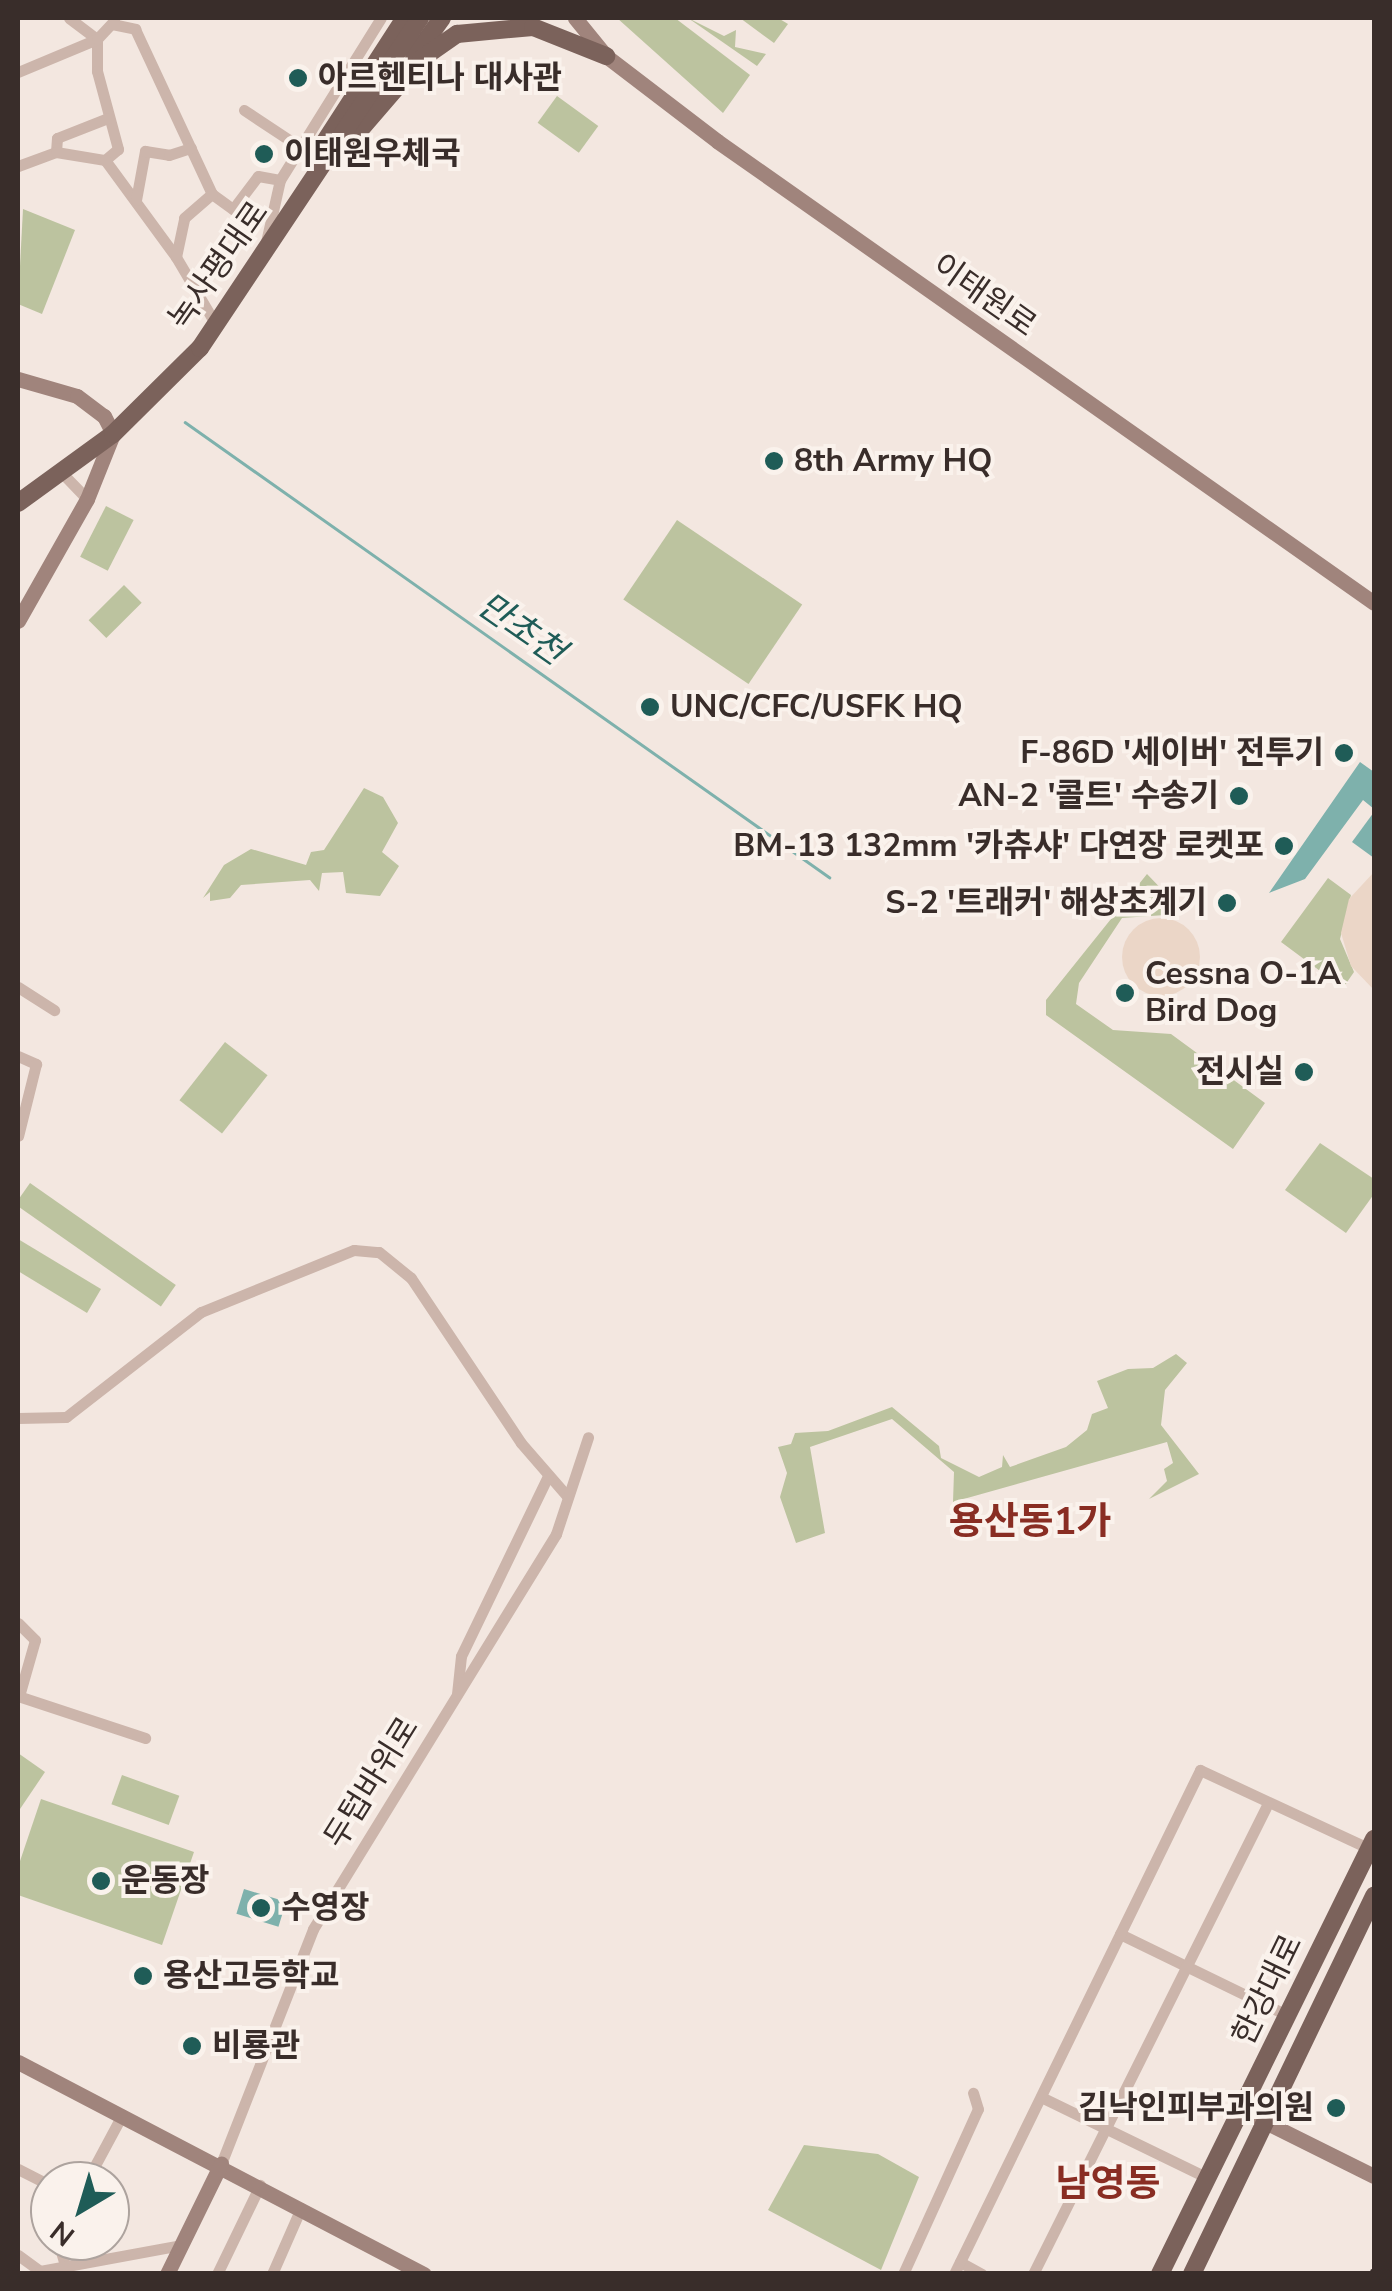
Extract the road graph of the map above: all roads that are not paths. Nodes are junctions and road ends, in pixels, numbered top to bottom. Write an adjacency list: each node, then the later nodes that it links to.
1 (68, 18): 8 (street)
2 (381, 18): 14 (street)
3 (404, 18): 19 (main road)
4 (420, 18): 19 (main road, 녹사평대로)
5 (442, 18): 13 (main road)
6 (575, 18): 9 (main road, 이태원로)
7 (115, 21): 8 (street); 15 (street)
8 (96, 39): 10 (street); 12 (street)
9 (606, 56): 13 (main road); 31 (main road, 이태원로)
10 (18, 72)
11 (244, 110): 14 (street)
12 (108, 118): 16 (street); 17 (street)
13 (366, 127): 19 (main road)
14 (300, 147): 20 (street)
15 (191, 148): 21 (street); 22 (street)
16 (56, 152): 17 (street); 18 (street)
17 (105, 160): 22 (street)
18 (18, 166)
19 (320, 171): 24 (main road, 녹사평대로)
20 (280, 180): 21 (street); 24 (street)
21 (212, 194): 23 (street)
22 (137, 204): 23 (street)
23 (176, 257): 25 (street)
24 (262, 260): 25 (main road, 녹사평대로)
25 (216, 325): 27 (main road, 녹사평대로)
26 (18, 379): 27 (main road)
27 (113, 434): 28 (main road, 녹사평대로); 29 (main road)
28 (62, 472): 29 (street); 30 (main road, 녹사평대로)
29 (87, 499): 32 (main road)
30 (18, 504)
31 (1374, 603)
32 (18, 621)
33 (18, 986): 34 (street)
34 (54, 1010)
35 (18, 1056): 36 (street)
36 (18, 1136)
37 (18, 1418): 39 (street)
38 (588, 1438): 40 (street, 두텁바위로)
39 (548, 1476): 40 (street); 43 (street)
40 (567, 1496): 43 (street, 두텁바위로)
41 (18, 1623): 42 (street)
42 (18, 1696): 44 (street)
43 (457, 1698): 59 (street, 두텁바위로)
44 (145, 1738)
45 (1268, 1803): 46 (street); 48 (street); 49 (street)
46 (1372, 1844): 50 (main road, 한강대로)
47 (1374, 1896): 56 (main road, 한강대로)
48 (1120, 1934): 49 (street); 53 (street)
49 (1186, 1966): 50 (street); 57 (street)
50 (1289, 2016): 54 (main road, 한강대로)
51 (18, 2062): 55 (main road)
52 (972, 2093): 74 (street)
53 (1040, 2097): 57 (street); 68 (street)
54 (1243, 2111): 56 (main road); 61 (main road, 한강대로)
55 (122, 2115): 58 (street); 59 (main road)
56 (1265, 2122): 60 (main road); 78 (main road, 한강대로)
57 (1105, 2128): 61 (street); 76 (street)
58 (97, 2161)
59 (221, 2164): 62 (main road); 64 (main road)
60 (1374, 2176)
61 (1208, 2178): 77 (main road, 한강대로)
62 (260, 2185): 63 (main road); 72 (street)
63 (301, 2208): 70 (main road); 73 (street)
64 (182, 2245): 67 (street); 71 (main road)
65 (18, 2254): 69 (street)
66 (63, 2261): 67 (street)
67 (64, 2266): 69 (street)
68 (957, 2268): 75 (street)
69 (40, 2272)
70 (421, 2273)
71 (168, 2274)
72 (217, 2274)
73 (272, 2274)
74 (903, 2274)
75 (982, 2274)
76 (1032, 2274)
77 (1160, 2274)
78 (1192, 2274)

